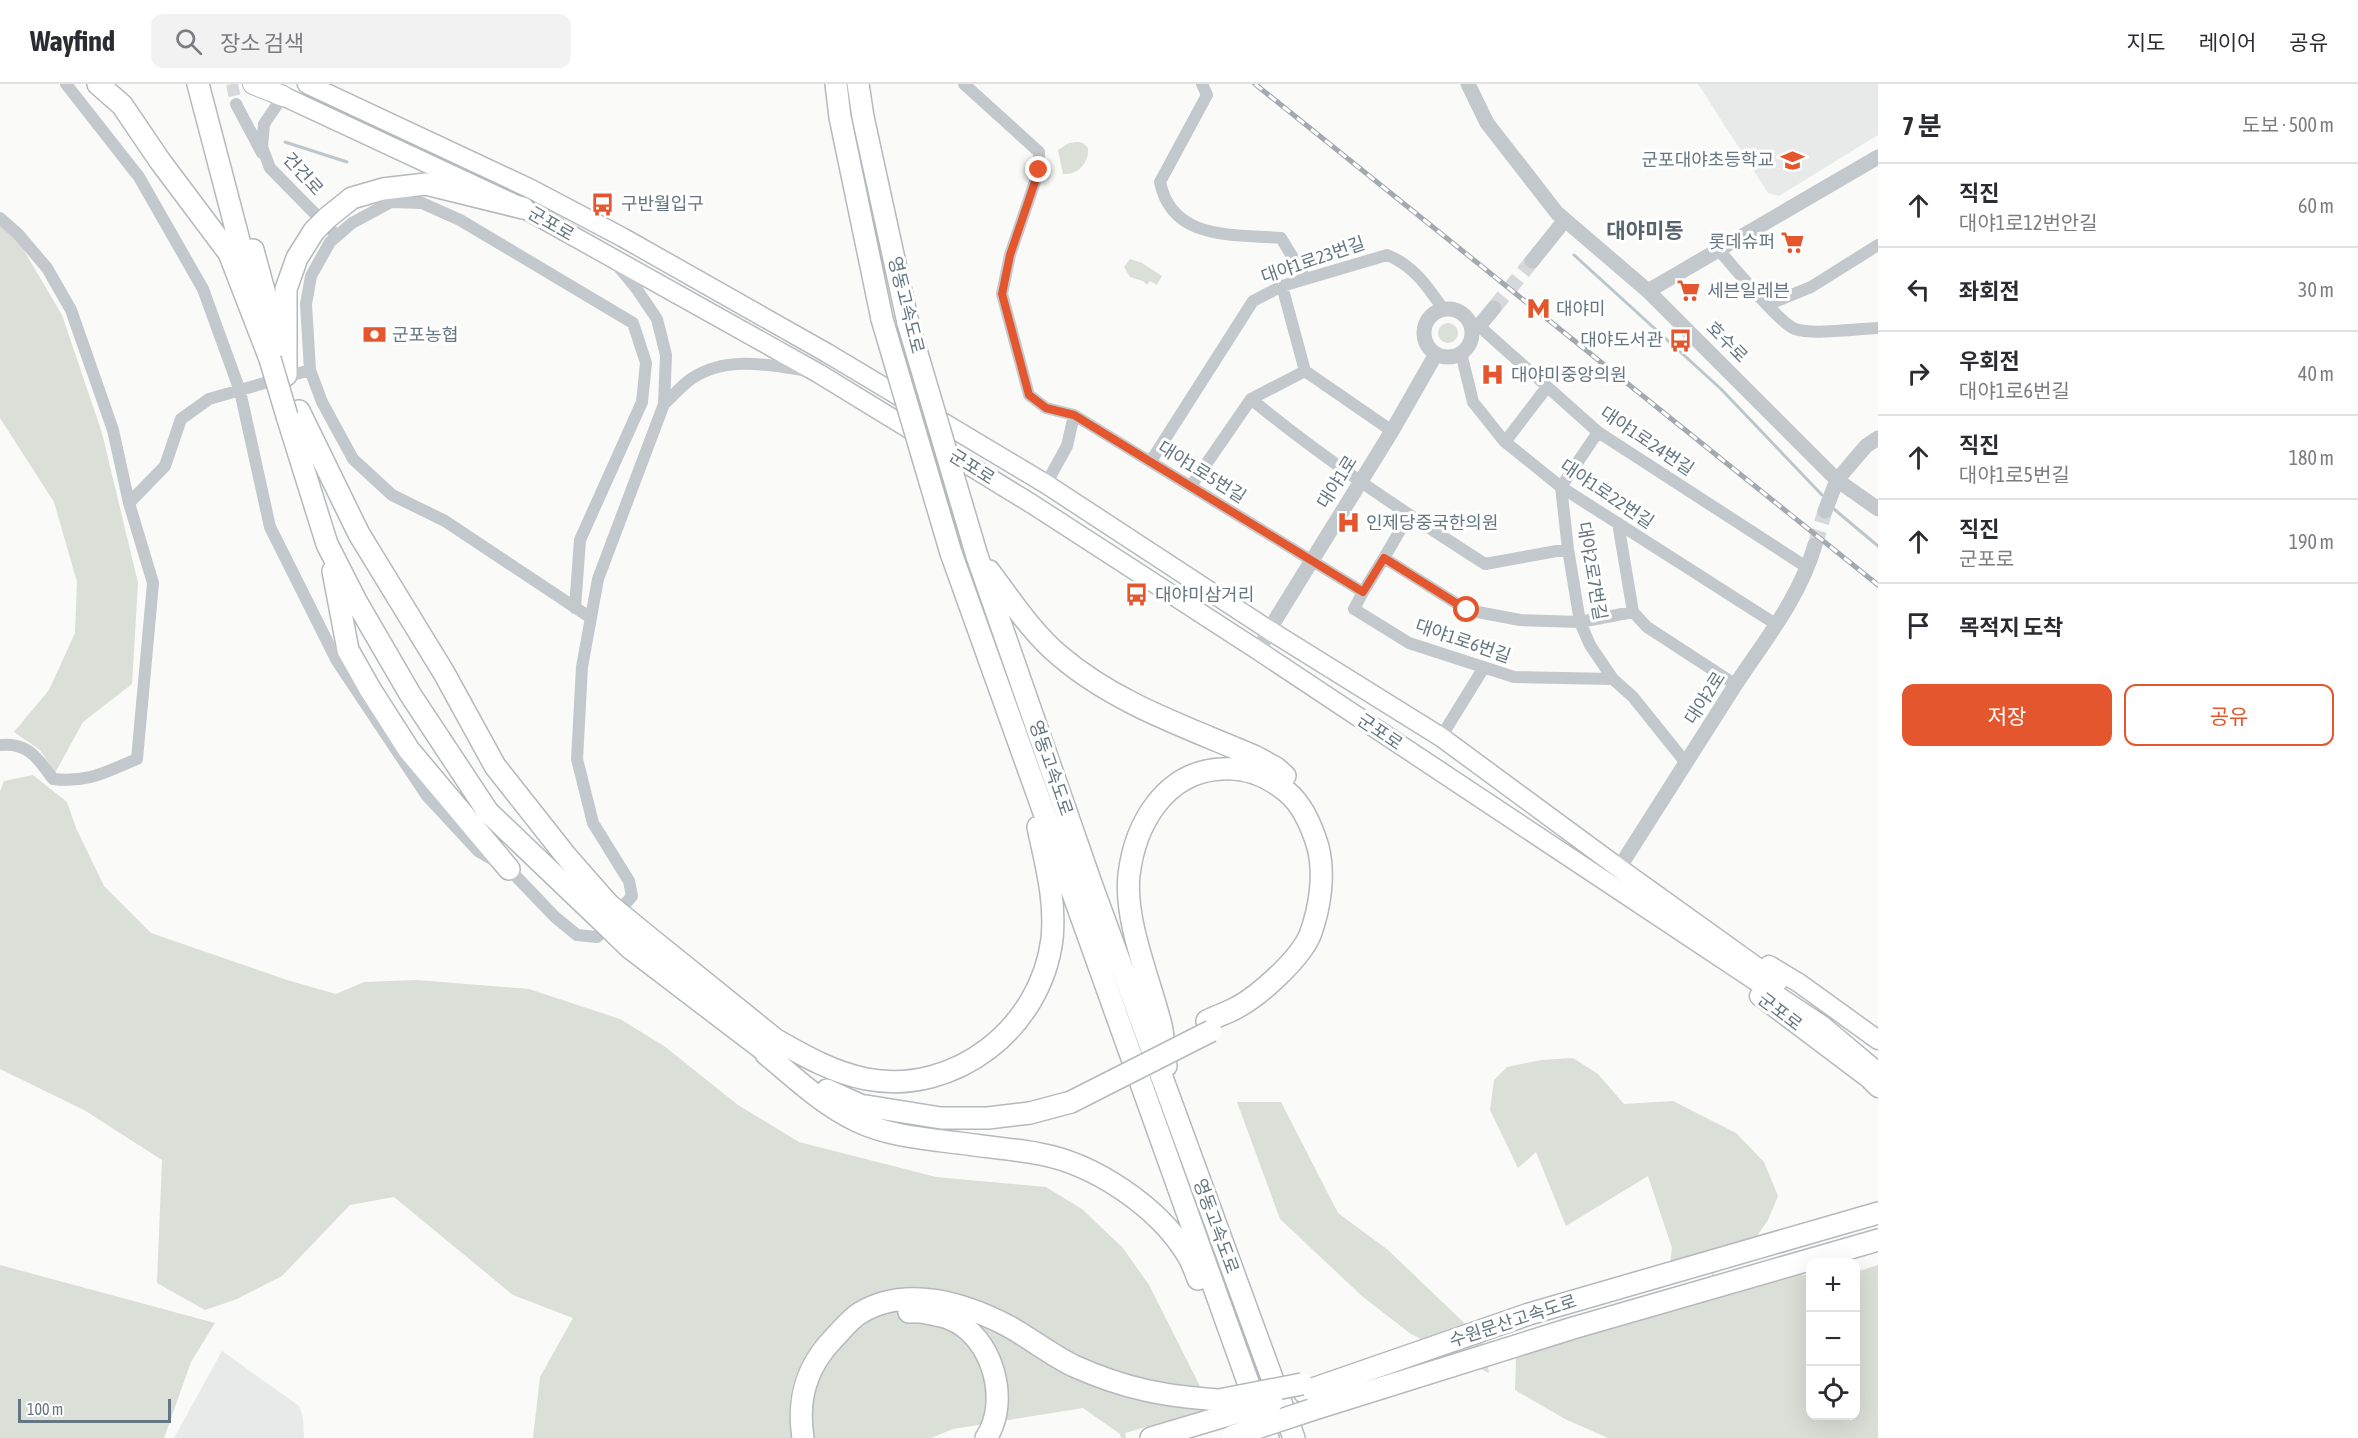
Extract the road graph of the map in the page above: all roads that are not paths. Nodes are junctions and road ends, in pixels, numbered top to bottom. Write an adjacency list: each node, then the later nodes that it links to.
1 (66, 84): 42 (street)
2 (98, 84): 37 (highway)
3 (198, 84): 16 (highway)
4 (209, 84): 16 (highway)
5 (253, 84): 13 (highway, 군포로)
6 (307, 84): 15 (main road, 군포로)
7 (333, 84): 15 (main road)
8 (836, 84): 81 (highway, 영동고속도로, bridge)
9 (858, 84): 65 (highway, 영동고속도로, bridge)
10 (964, 84): 46 (street)
11 (1202, 84): 27 (street)
12 (1468, 84): 21 (street, 호수로)
13 (283, 96): 18 (street, 건건로); 19 (main road, 군포로)
14 (236, 104): 18 (street)
15 (352, 105): 54 (main road, 군포로)
16 (212, 115): 37 (highway)
17 (1878, 157): 24 (street)
18 (270, 168): 22 (street, 건건로)
19 (524, 208): 22 (highway); 25 (main road, 군포로)
20 (0, 218): 57 (street)
21 (1565, 220): 26 (street); 29 (street, 호수로)
22 (326, 228): 37 (highway); 38 (street); 70 (street)
23 (1878, 245): 30 (street)
24 (1718, 249): 29 (street); 30 (street)
25 (613, 259): 40 (main road, 군포로); 44 (street)
26 (1532, 261)
27 (1306, 279): 28 (street, 대야1로23번길); 32 (street, 대야1로23번길)
28 (1282, 286): 39 (street); 51 (street, 대야1로23번길)
29 (1648, 291): 52 (street, 호수로)
30 (1767, 305): 34 (street)
31 (1494, 308): 33 (street)
32 (1443, 309): 33 (street); 36 (street)
33 (1475, 326): 35 (street); 41 (street, 대야1로24번길)
34 (1878, 328)
35 (1461, 353): 36 (street); 50 (street, 대야1로22번길)
36 (1436, 354): 47 (street, 대야1로)
37 (279, 364): 45 (highway)
38 (310, 370): 42 (street); 70 (street)
39 (1305, 371): 43 (street); 47 (street)
40 (818, 373): 44 (street); 76 (main road, 군포로)
41 (1547, 387): 48 (street, 대야1로24번길); 50 (street)
42 (240, 391): 57 (street); 85 (street)
43 (1251, 399): 53 (street); 55 (street)
44 (664, 404): 72 (street)
45 (293, 414): 62 (highway); 86 (highway)
46 (1074, 415): 51 (street, 대야1로5번길); 54 (street)
47 (1392, 431): 53 (street, 대야1로)
48 (1598, 432): 56 (street); 68 (street, 대야1로24번길)
49 (1878, 438): 52 (street)
50 (1505, 442): 56 (street, 대야1로22번길)
51 (1151, 461): 55 (street, 대야1로5번길)
52 (1837, 480): 58 (street, 호수로); 59 (street)
53 (1360, 483): 60 (street); 67 (street, 대야1로)
54 (1046, 484): 75 (main road, 군포로)
55 (1191, 486): 67 (street, 대야1로5번길)
56 (1561, 487): 61 (street, 대야1로22번길); 64 (street, 대야2로7번길)
57 (129, 502): 82 (street)
58 (1878, 509)
59 (1825, 511)
60 (1409, 515): 64 (street); 66 (street)
61 (1618, 523): 71 (street); 74 (street, 대야1로22번길)
62 (327, 544): 85 (highway); 86 (highway)
63 (1815, 544): 68 (street, 대야2로)
64 (1568, 549): 73 (street, 대야2로7번길)
65 (977, 556): 89 (highway); 95 (highway, 영동고속도로)
66 (1384, 558): 69 (street); 73 (street)
67 (1311, 562): 69 (street); 75 (street, 대야1로)
68 (1808, 568): 74 (street, 대야2로)
69 (1363, 592): 77 (street, 대야1로6번길)
70 (575, 608): 72 (street)
71 (1634, 612): 73 (street); 79 (street)
72 (591, 618): 85 (street)
73 (1580, 622): 78 (street, 대야2로7번길)
74 (1777, 625): 79 (street, 대야2로)
75 (1269, 630): 76 (street, 대야1로); 80 (main road, 군포로)
76 (1259, 651): 87 (main road, 군포로)
77 (1483, 669): 78 (street, 대야1로6번길); 80 (street)
78 (1613, 679): 83 (street, 대야2로7번길)
79 (1736, 685): 83 (street, 대야2로)
80 (1441, 737): 84 (main road, 군포로)
81 (1020, 744): 91 (highway); 99 (highway, 영동고속도로)
82 (0, 746)
83 (1686, 764): 84 (street, 대야2로)
84 (1619, 868): 88 (main road, 군포로)
85 (509, 869)
86 (603, 911): 91 (highway, bridge)
87 (1654, 913): 93 (main road, 군포로); 94 (main road, 군포로)
88 (1739, 954): 90 (main road, 군포로); 92 (main road, 군포로)
89 (1209, 1026): 91 (highway, bridge); 95 (highway)
90 (1878, 1040)
91 (768, 1045): 99 (highway)
92 (1878, 1055)
93 (1878, 1072)
94 (1878, 1088)
95 (1169, 1099): 107 (highway, 영동고속도로)
96 (1878, 1213): 98 (highway, 수원문산고속도로)
97 (1878, 1240): 98 (highway, 수원문산고속도로)
98 (1306, 1395): 100 (highway, 수원문산고속도로, bridge); 101 (highway, 수원문산고속도로, bridge)
99 (1255, 1402): 106 (highway, 영동고속도로)
100 (1222, 1408): 102 (highway); 105 (highway, 수원문산고속도로)
101 (1231, 1437)
102 (803, 1438)
103 (813, 1438): 104 (highway)
104 (986, 1438)
105 (1151, 1438)
106 (1268, 1438)
107 (1294, 1438)

